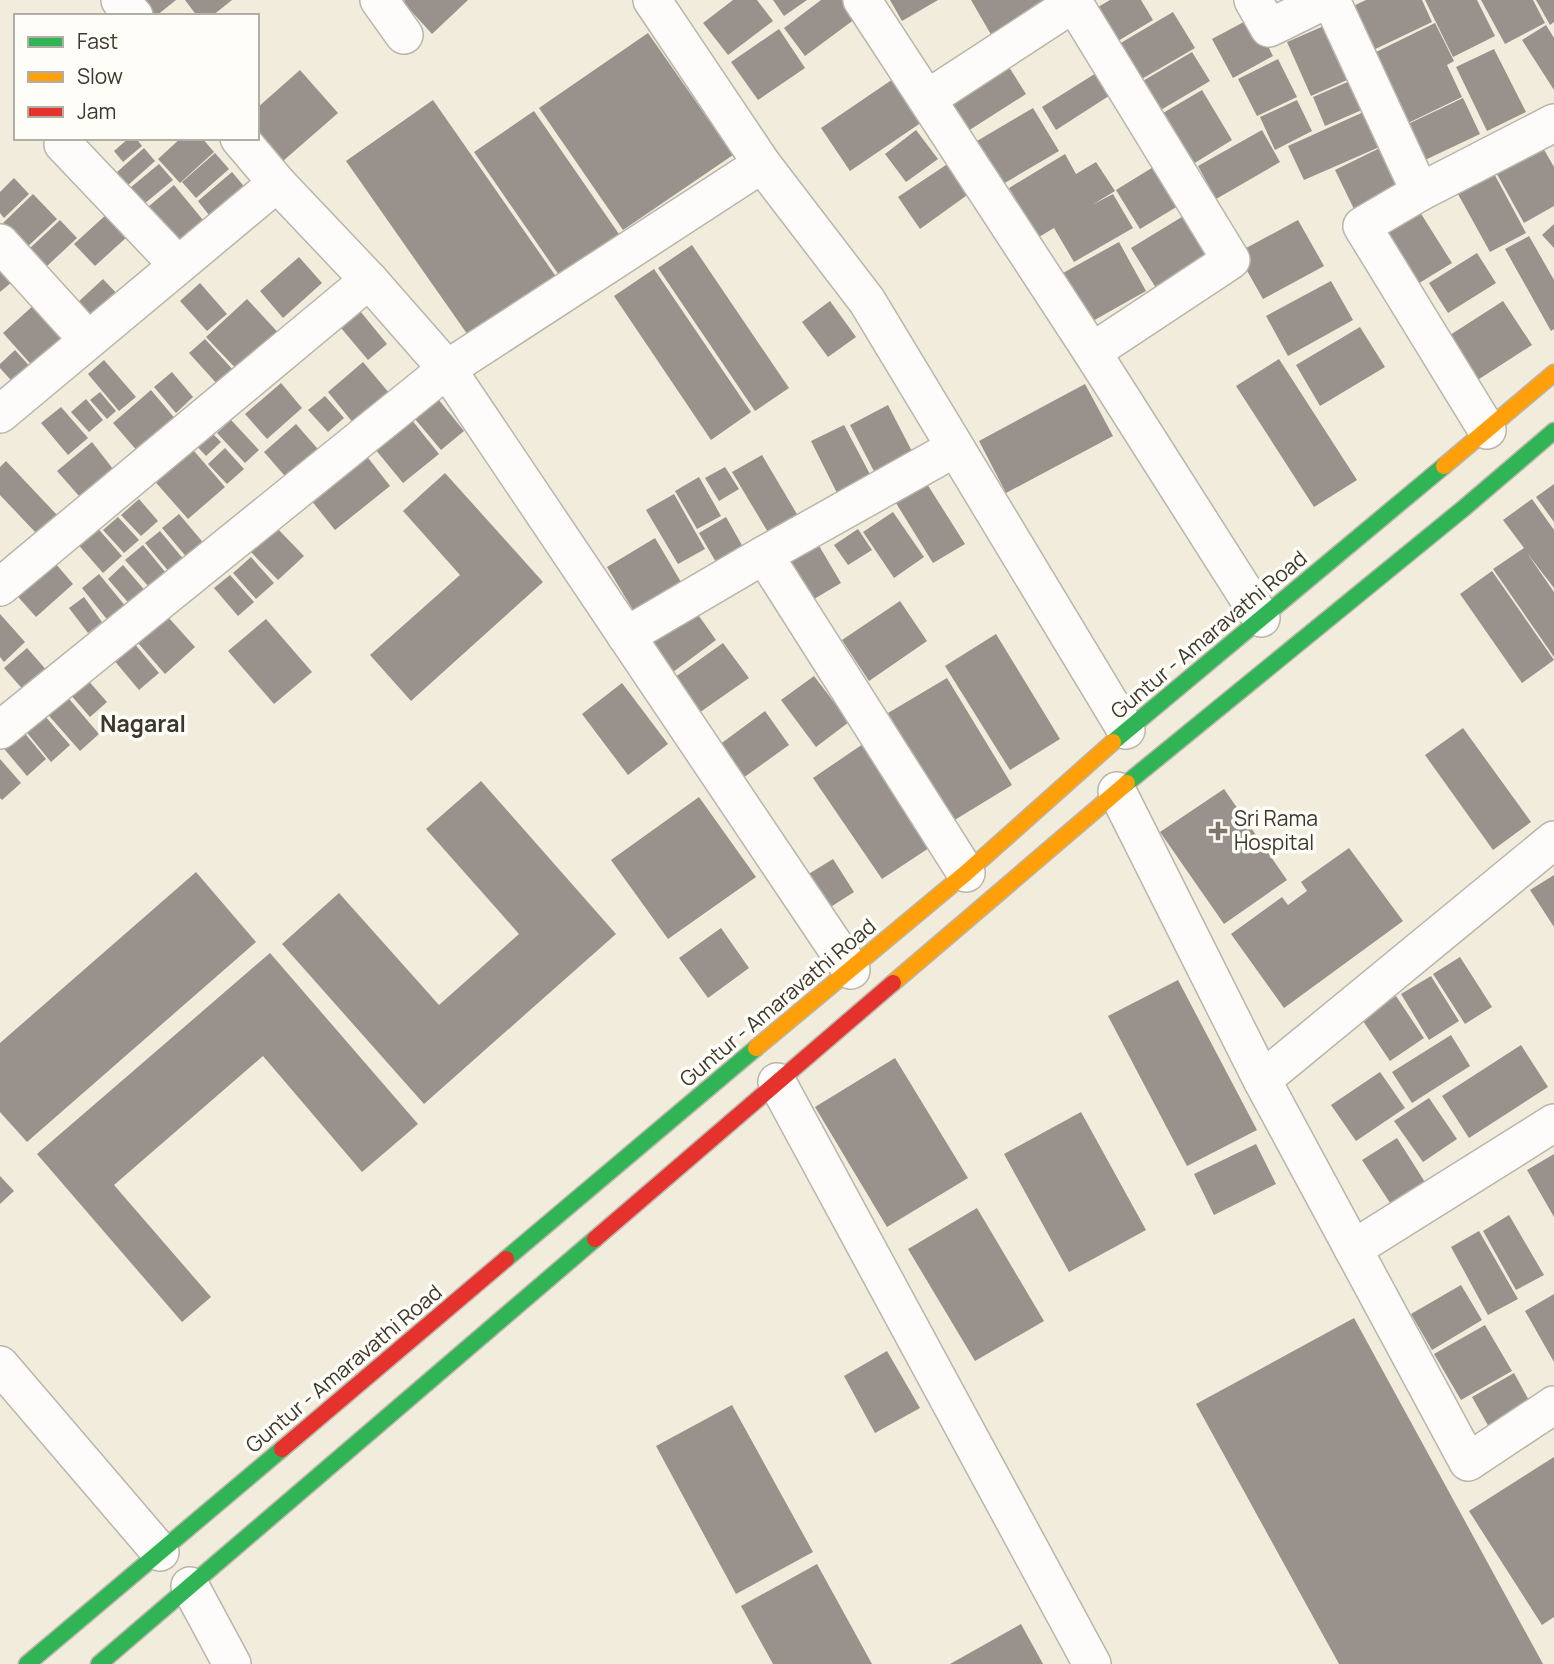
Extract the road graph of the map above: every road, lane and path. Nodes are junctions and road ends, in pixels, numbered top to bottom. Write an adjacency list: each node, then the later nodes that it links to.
1 (120, 0): 8 (street)
2 (379, 0): 9 (street)
3 (652, 0): 14 (street)
4 (862, 0): 10 (street)
5 (1253, 0): 6 (street)
6 (1328, 0): 16 (street)
7 (1073, 2): 10 (street); 21 (street)
8 (132, 14)
9 (404, 35)
10 (927, 99): 21 (street)
11 (1554, 123): 16 (street)
12 (241, 140): 15 (street)
13 (63, 144): 18 (street)
14 (762, 164): 22 (street); 27 (street)
15 (277, 183): 18 (street); 19 (street)
16 (1420, 192): 25 (street)
17 (0, 243): 20 (street)
18 (178, 265): 20 (street)
19 (369, 280): 22 (street); 29 (street)
20 (88, 340): 24 (street)
21 (1093, 352): 30 (street)
22 (447, 369): 31 (street); 32 (street)
23 (1554, 373): 25 (main road, Guntur - Amaravathi Road)
24 (1, 412)
25 (1487, 430): 30 (main road, Guntur - Amaravathi Road)
26 (1554, 431): 34 (main road, Guntur - Amaravathi Road)
27 (955, 448): 28 (street); 33 (street)
28 (764, 555): 31 (street); 36 (street)
29 (0, 586)
30 (1261, 618): 33 (main road, Guntur - Amaravathi Road)
31 (626, 636): 37 (street)
32 (0, 730)
33 (1126, 730): 36 (main road, Guntur - Amaravathi Road)
34 (1116, 791): 38 (street); 39 (main road, Guntur - Amaravathi Road)
35 (1554, 840): 38 (street)
36 (967, 873): 37 (main road, Guntur - Amaravathi Road)
37 (850, 970): 41 (main road, Guntur - Amaravathi Road)
38 (1262, 1080): 42 (street)
39 (777, 1082): 41 (main road, Guntur - Amaravathi Road); 50 (street)
40 (1554, 1123): 42 (street)
41 (693, 1127): 45 (main road, Guntur - Amaravathi Road); 46 (main road, Guntur - Amaravathi Road)
42 (1353, 1249): 44 (street)
43 (0, 1365): 45 (street)
44 (1554, 1405)
45 (160, 1552): 47 (main road, Guntur - Amaravathi Road)
46 (190, 1586): 48 (main road, Guntur - Amaravathi Road); 49 (street)
47 (27, 1664)
48 (99, 1664)
49 (232, 1664)
50 (1092, 1664)

